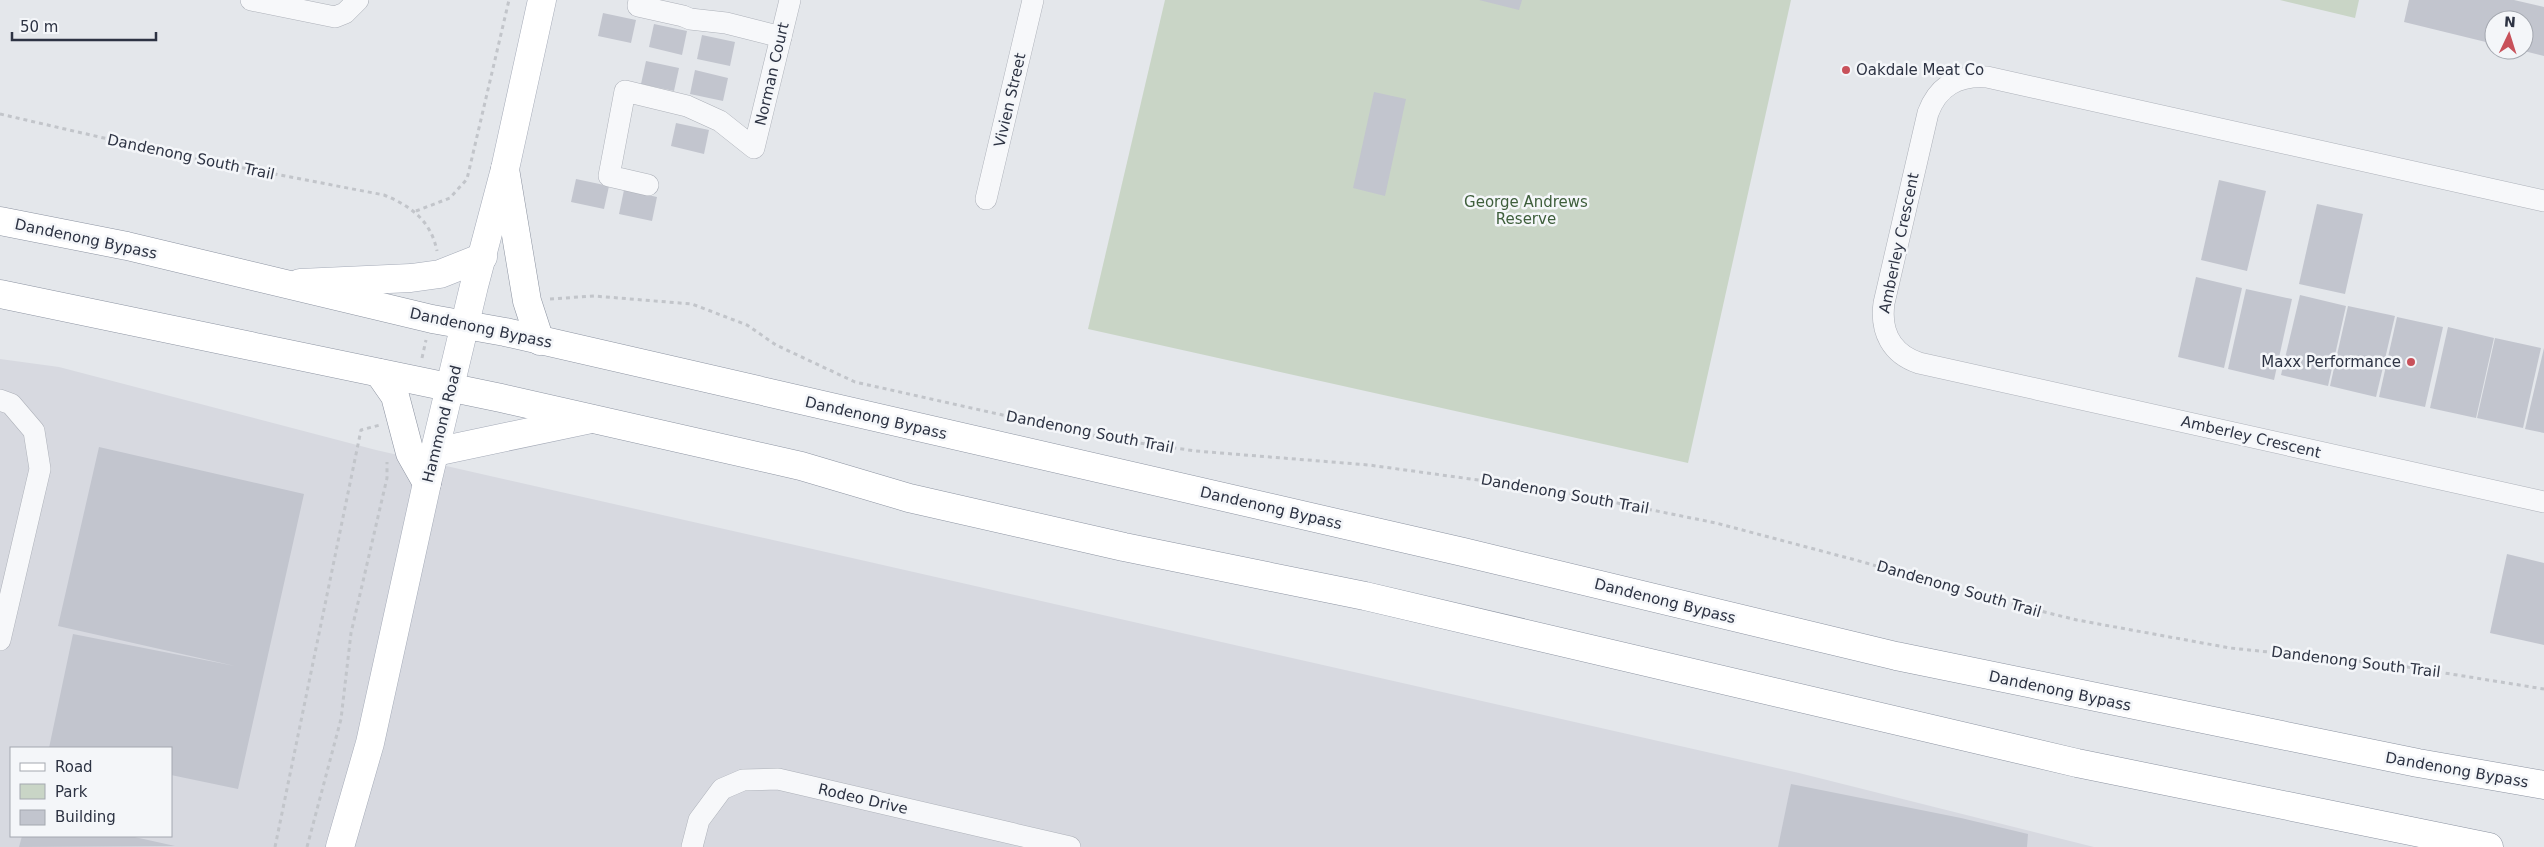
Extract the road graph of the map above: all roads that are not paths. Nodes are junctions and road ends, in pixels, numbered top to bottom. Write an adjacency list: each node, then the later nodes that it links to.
1 (251, 0): 2 (street)
2 (358, 0)
3 (542, 0): 8 (main road, Hammond Road)
4 (639, 0): 7 (street)
5 (790, 0): 7 (street, Norman Court)
6 (1034, 0): 10 (street, Vivien Street)
7 (781, 37): 9 (street, Norman Court)
8 (505, 169): 13 (main road, Hammond Road); 17 (main road)
9 (648, 185)
10 (986, 199)
11 (2544, 202): 24 (street, Amberley Crescent)
12 (0, 221): 14 (main road, Dandenong Bypass)
13 (482, 257): 14 (main road); 16 (main road, Hammond Road)
14 (290, 284): 16 (main road, Dandenong Bypass)
15 (0, 294): 18 (main road)
16 (466, 324): 17 (main road, Dandenong Bypass); 19 (main road, Hammond Road)
17 (540, 341): 26 (main road, Dandenong Bypass)
18 (379, 373): 19 (main road); 23 (main road)
19 (451, 387): 21 (main road); 22 (main road, Hammond Road)
20 (0, 400): 25 (street)
21 (591, 419): 22 (main road); 30 (main road)
22 (435, 452): 23 (main road, Hammond Road)
23 (427, 483): 27 (main road, Hammond Road)
24 (2544, 502)
25 (0, 640)
26 (2544, 785)
27 (340, 847)
28 (692, 847): 29 (street, Rodeo Drive)
29 (1070, 847)
30 (2489, 847)

